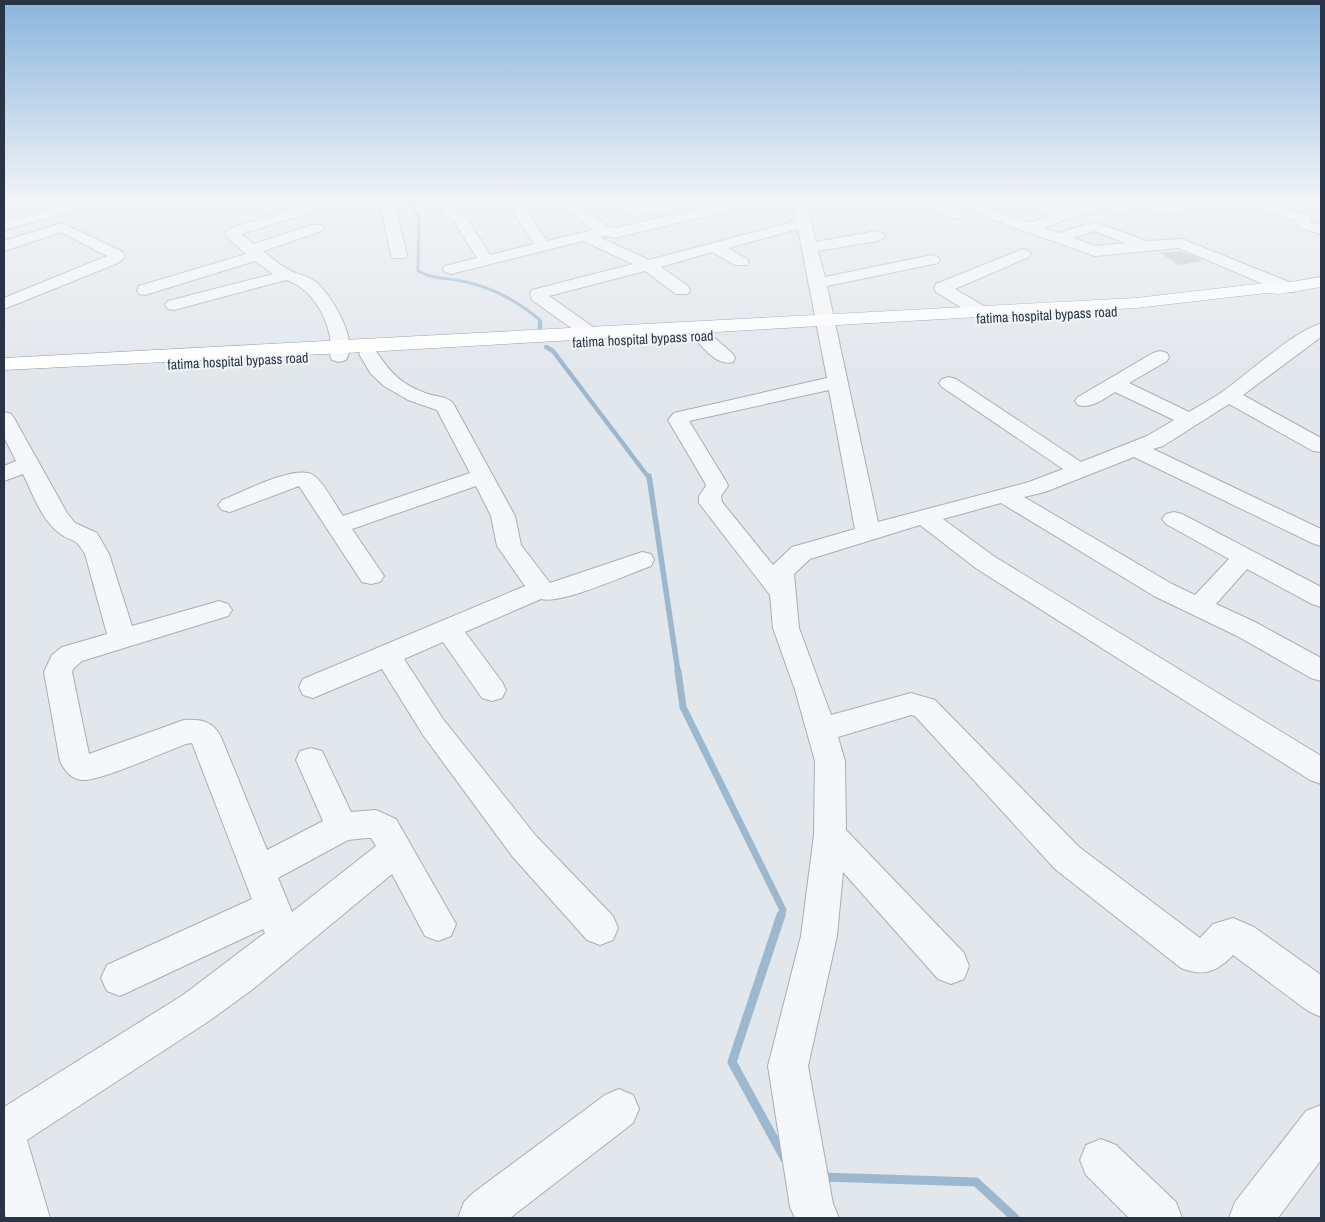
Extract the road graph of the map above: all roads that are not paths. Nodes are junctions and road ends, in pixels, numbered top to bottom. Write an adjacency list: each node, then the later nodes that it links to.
1 (117, 256): 23 (street)
2 (243, 256): 21 (street)
3 (261, 256): 17 (street)
4 (484, 256): 12 (street)
5 (502, 256): 12 (street)
6 (628, 256): 15 (street)
7 (682, 256): 15 (street)
8 (726, 256): 14 (street)
9 (812, 256): 19 (street)
10 (1019, 256): 25 (street)
11 (1209, 256): 20 (street)
12 (486, 260): 16 (street)
13 (932, 260): 19 (street)
14 (740, 262)
15 (648, 265): 22 (street); 28 (street)
16 (451, 268)
17 (287, 275): 24 (street); 31 (street)
18 (1321, 282): 20 (highway, fatima hospital bypass road)
19 (818, 283): 26 (street)
20 (1284, 289): 25 (highway, fatima hospital bypass road); 26 (highway, fatima hospital bypass road)
21 (145, 290)
22 (682, 290)
23 (4, 304)
24 (174, 305)
25 (981, 312): 26 (highway, fatima hospital bypass road)
26 (825, 324): 29 (highway, fatima hospital bypass road); 30 (highway, fatima hospital bypass road); 37 (street)
27 (1321, 329): 40 (street)
28 (590, 333): 29 (highway, fatima hospital bypass road); 31 (highway, fatima hospital bypass road)
29 (653, 334): 30 (highway, fatima hospital bypass road); 32 (highway, fatima hospital bypass road)
30 (702, 336): 34 (street)
31 (340, 351): 32 (highway, fatima hospital bypass road); 35 (highway, fatima hospital bypass road); 36 (highway, fatima hospital bypass road)
32 (368, 354): 49 (street)
33 (1160, 357): 39 (street)
34 (726, 358)
35 (4, 364)
36 (4, 373)
37 (837, 382): 55 (street); 61 (street)
38 (949, 383): 47 (street)
39 (1115, 384): 41 (street); 43 (street)
40 (1229, 396): 43 (street); 44 (street)
41 (1085, 401)
42 (4, 418): 46 (street)
43 (1190, 420): 45 (street)
44 (1321, 446)
45 (1135, 449): 47 (street); 56 (street)
46 (28, 464): 48 (street); 66 (street)
47 (1080, 470): 50 (street)
48 (4, 474)
49 (482, 476): 54 (street); 60 (street)
50 (1004, 495): 52 (street); 63 (street)
51 (230, 505): 54 (street)
52 (924, 516): 55 (street); 73 (street)
53 (1174, 519): 57 (street)
54 (338, 526): 59 (street)
55 (868, 533): 61 (street)
56 (1321, 538)
57 (1244, 557): 62 (street); 63 (street)
58 (642, 560): 60 (street)
59 (371, 576)
60 (540, 589): 65 (street)
61 (784, 594): 71 (street)
62 (1321, 598)
63 (1199, 607): 68 (street)
64 (219, 610): 66 (street)
65 (448, 629): 67 (street); 70 (street)
66 (122, 639): 77 (street)
67 (387, 655): 69 (street); 80 (street)
68 (1321, 671)
69 (313, 687)
70 (492, 690)
71 (821, 730): 75 (street); 83 (street)
72 (311, 760): 74 (street)
73 (1321, 771)
74 (344, 826): 76 (street); 77 (street)
75 (830, 835): 81 (street); 88 (street)
76 (396, 850): 78 (street); 79 (street)
77 (259, 870): 78 (street)
78 (279, 923): 82 (street); 86 (street)
79 (438, 924)
80 (600, 928)
81 (951, 966)
82 (120, 978)
83 (1321, 998)
84 (619, 1110): 90 (street)
85 (1321, 1126): 92 (street)
86 (4, 1132): 89 (street)
87 (1101, 1160): 91 (street)
88 (814, 1213)
89 (28, 1218)
90 (480, 1218)
91 (1160, 1218)
92 (1251, 1218)

